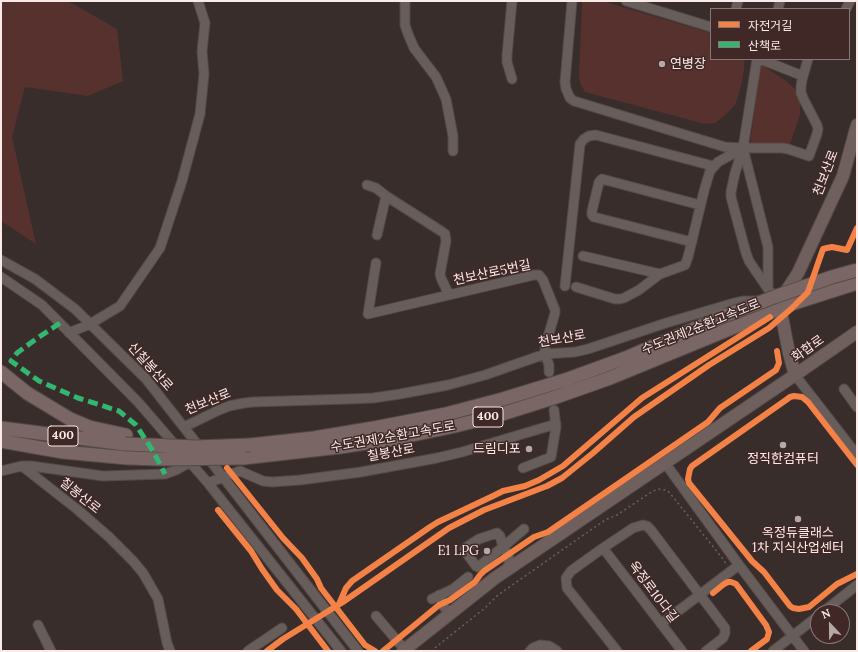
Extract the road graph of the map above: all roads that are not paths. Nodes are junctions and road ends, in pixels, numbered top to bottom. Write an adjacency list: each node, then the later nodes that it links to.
1 (198, 1): 33 (street)
2 (405, 1): 14 (street)
3 (512, 1): 11 (street)
4 (572, 1): 13 (street)
5 (626, 1): 6 (street)
6 (710, 27)
7 (757, 60): 13 (street)
8 (763, 60): 10 (street)
9 (808, 60): 10 (street)
10 (803, 76): 13 (street)
11 (512, 79)
12 (857, 125): 32 (main road, 천보산로)
13 (743, 148): 15 (street); 30 (street); 30 (street)
14 (453, 151)
15 (714, 166): 18 (street); 28 (street)
16 (367, 185): 17 (street)
17 (386, 196): 19 (street); 31 (street)
18 (700, 205): 20 (street); 20 (street)
19 (377, 234)
20 (692, 242): 25 (street)
21 (583, 256): 25 (street)
22 (1, 260): 33 (street, 신칠봉산로)
23 (376, 263): 31 (street, 천보산로5번길)
24 (857, 270): 47 (highway, 수도권제2순환고속도로 / 400, bridge)
25 (660, 274): 29 (street)
26 (1, 277): 35 (street)
27 (857, 283): 51 (highway, 수도권제2순환고속도로 / 400, bridge)
28 (565, 286)
29 (576, 287)
30 (768, 289): 32 (street)
31 (449, 295): 36 (street, 천보산로5번길)
32 (779, 302): 36 (street, 천보산로); 39 (main road)
33 (90, 324): 35 (street); 44 (street, 신칠봉산로)
34 (857, 332): 39 (main road, 화합로)
35 (70, 333): 53 (street)
36 (545, 354): 38 (street); 44 (street, 천보산로)
37 (1, 372): 47 (highway)
38 (549, 372)
39 (795, 375): 49 (street); 54 (main road, 화합로)
40 (844, 389): 41 (street)
41 (857, 407)
42 (554, 410): 43 (street)
43 (556, 424): 56 (street); 58 (street, 칠봉산로)
44 (184, 427): 58 (street, 신칠봉산로)
45 (1, 428): 47 (highway, 400)
46 (857, 439): 49 (street)
47 (126, 440)
48 (1, 441): 51 (highway, 수도권제2순환고속도로 / 400)
49 (849, 444): 52 (street)
50 (1, 446): 51 (highway)
51 (63, 452)
52 (857, 455)
53 (190, 462): 55 (street); 59 (street)
54 (665, 463): 63 (main road, 화합로); 64 (street)
55 (22, 466): 57 (street); 78 (street, 칠봉산로)
56 (523, 468)
57 (1, 471)
58 (223, 476): 59 (street, 칠봉산로); 81 (street, 신칠봉산로)
59 (208, 483): 80 (street)
60 (524, 529): 62 (street)
61 (603, 548): 68 (street); 73 (street, 옥정로10다길); 85 (street)
62 (505, 550): 63 (street); 65 (street)
63 (527, 556): 65 (main road, 화합로)
64 (739, 565): 68 (street); 76 (street)
65 (506, 571): 70 (main road, 화합로)
66 (468, 577): 70 (street)
67 (857, 585): 69 (street)
68 (699, 595): 73 (street); 87 (street)
69 (833, 604)
70 (450, 614): 82 (main road, 화합로)
71 (376, 616): 82 (street)
72 (810, 622): 76 (street)
73 (661, 624): 86 (street, 옥정로10다길)
74 (38, 625): 77 (street)
75 (282, 628): 79 (street)
76 (793, 636): 88 (street); 89 (street)
77 (50, 651)
78 (170, 651)
79 (248, 651)
80 (341, 651)
81 (358, 651)
82 (404, 651)
83 (530, 651): 84 (street)
84 (557, 651)
85 (617, 651)
86 (682, 651)
87 (706, 651)
88 (773, 651)
89 (804, 651)

